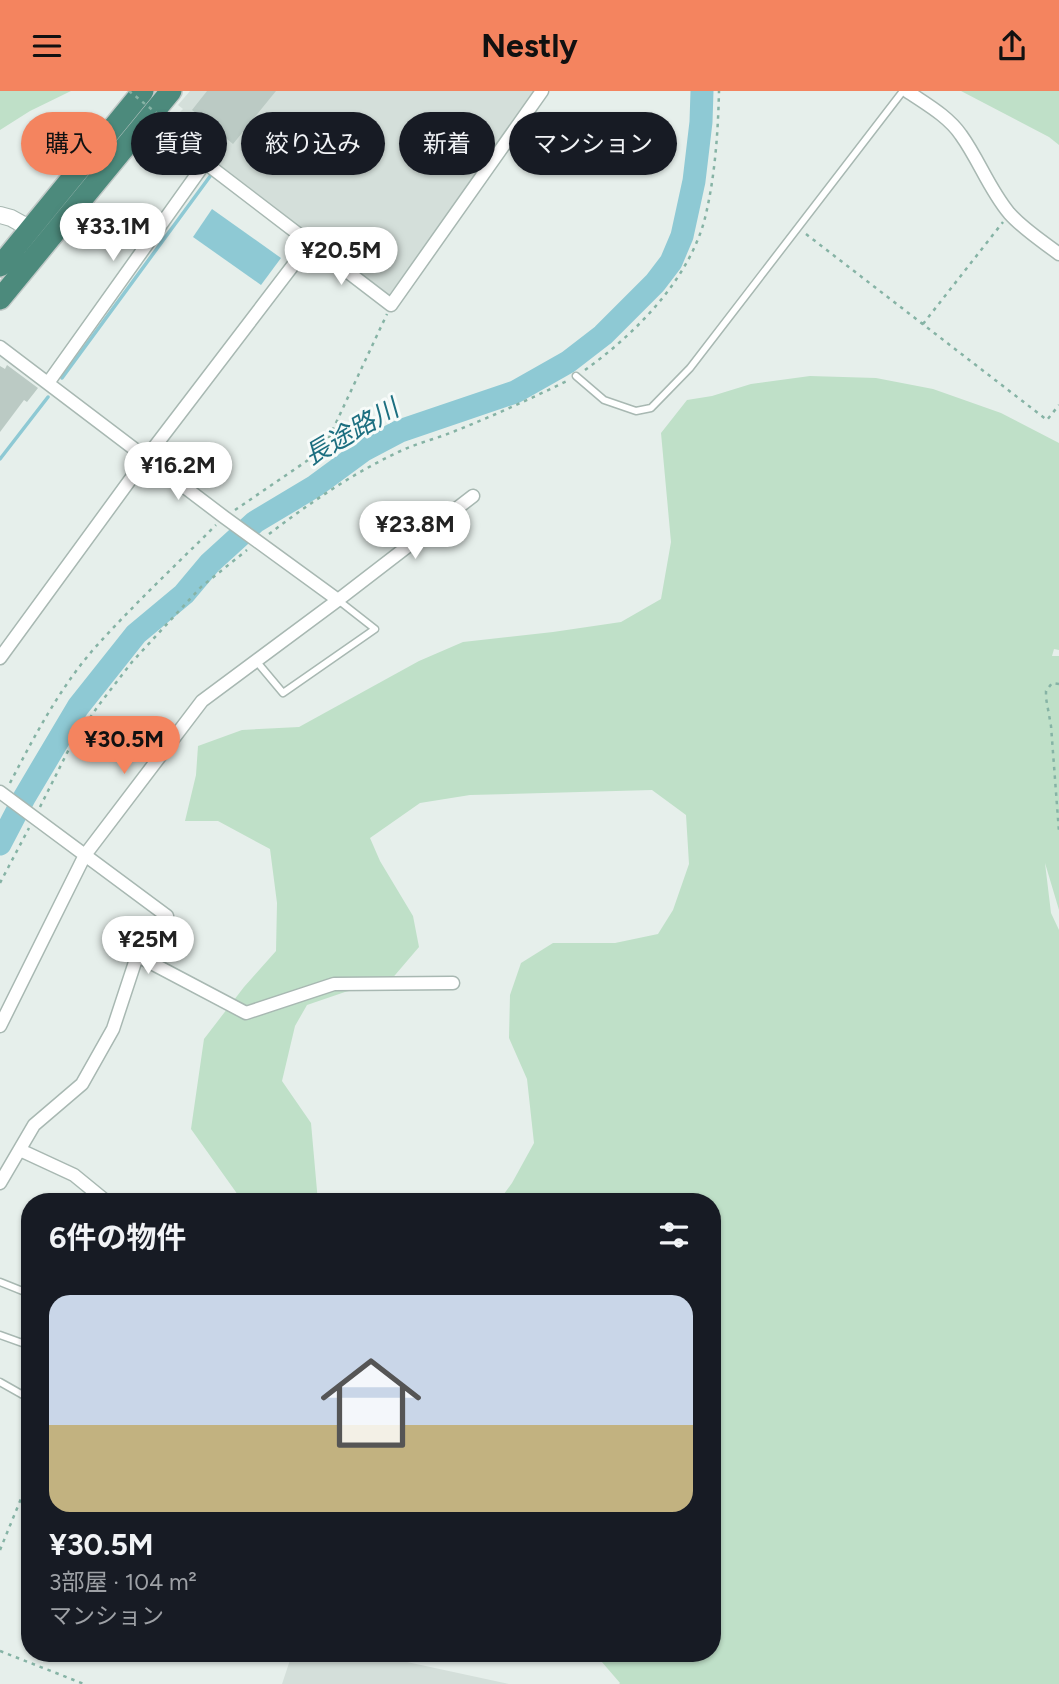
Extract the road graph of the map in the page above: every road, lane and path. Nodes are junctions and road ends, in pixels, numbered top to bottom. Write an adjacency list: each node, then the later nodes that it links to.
1 (129, 91): 7 (path, bridge)
2 (143, 91): 15 (highway)
3 (171, 91): 8 (highway)
4 (542, 91): 20 (street)
5 (719, 91): 23 (path)
6 (905, 91): 12 (street); 14 (lane)
7 (149, 112)
8 (161, 112)
9 (131, 150): 19 (highway)
10 (196, 175): 24 (street)
11 (221, 175): 16 (street)
12 (1010, 213): 17 (street); 21 (path)
13 (0, 215): 15 (street)
14 (798, 227): 21 (path); 23 (lane)
15 (31, 229): 18 (highway)
16 (310, 243): 20 (street); 26 (street)
17 (1059, 254)
18 (0, 267)
19 (0, 299)
20 (391, 305): 28 (path)
21 (923, 324): 25 (path)
22 (0, 347): 24 (street)
23 (576, 376): 29 (path)
24 (48, 383): 26 (street)
25 (1059, 405)
26 (146, 458): 28 (street); 31 (street)
27 (473, 496): 30 (street)
28 (226, 519): 29 (street); 34 (path)
29 (257, 541): 30 (street); 35 (path)
30 (338, 600): 32 (street); 32 (lane)
31 (0, 658)
32 (256, 661): 37 (street)
33 (1059, 684): 36 (path)
34 (4, 795): 35 (street)
35 (32, 816): 37 (street); 38 (path)
36 (1059, 832)
37 (85, 855): 39 (street); 41 (street)
38 (0, 883)
39 (138, 956): 40 (street); 42 (street)
40 (453, 983)
41 (0, 1026)
42 (20, 1150): 43 (street); 44 (street)
43 (0, 1183)
44 (96, 1193)
45 (0, 1282): 46 (lane)
46 (21, 1290)
47 (0, 1335): 48 (lane)
48 (21, 1344)
49 (0, 1383): 50 (lane)
50 (21, 1394)
51 (21, 1498): 52 (path)
52 (0, 1550)
53 (0, 1651): 54 (path)
54 (21, 1659)
55 (28, 1662): 56 (path)
56 (84, 1684)

